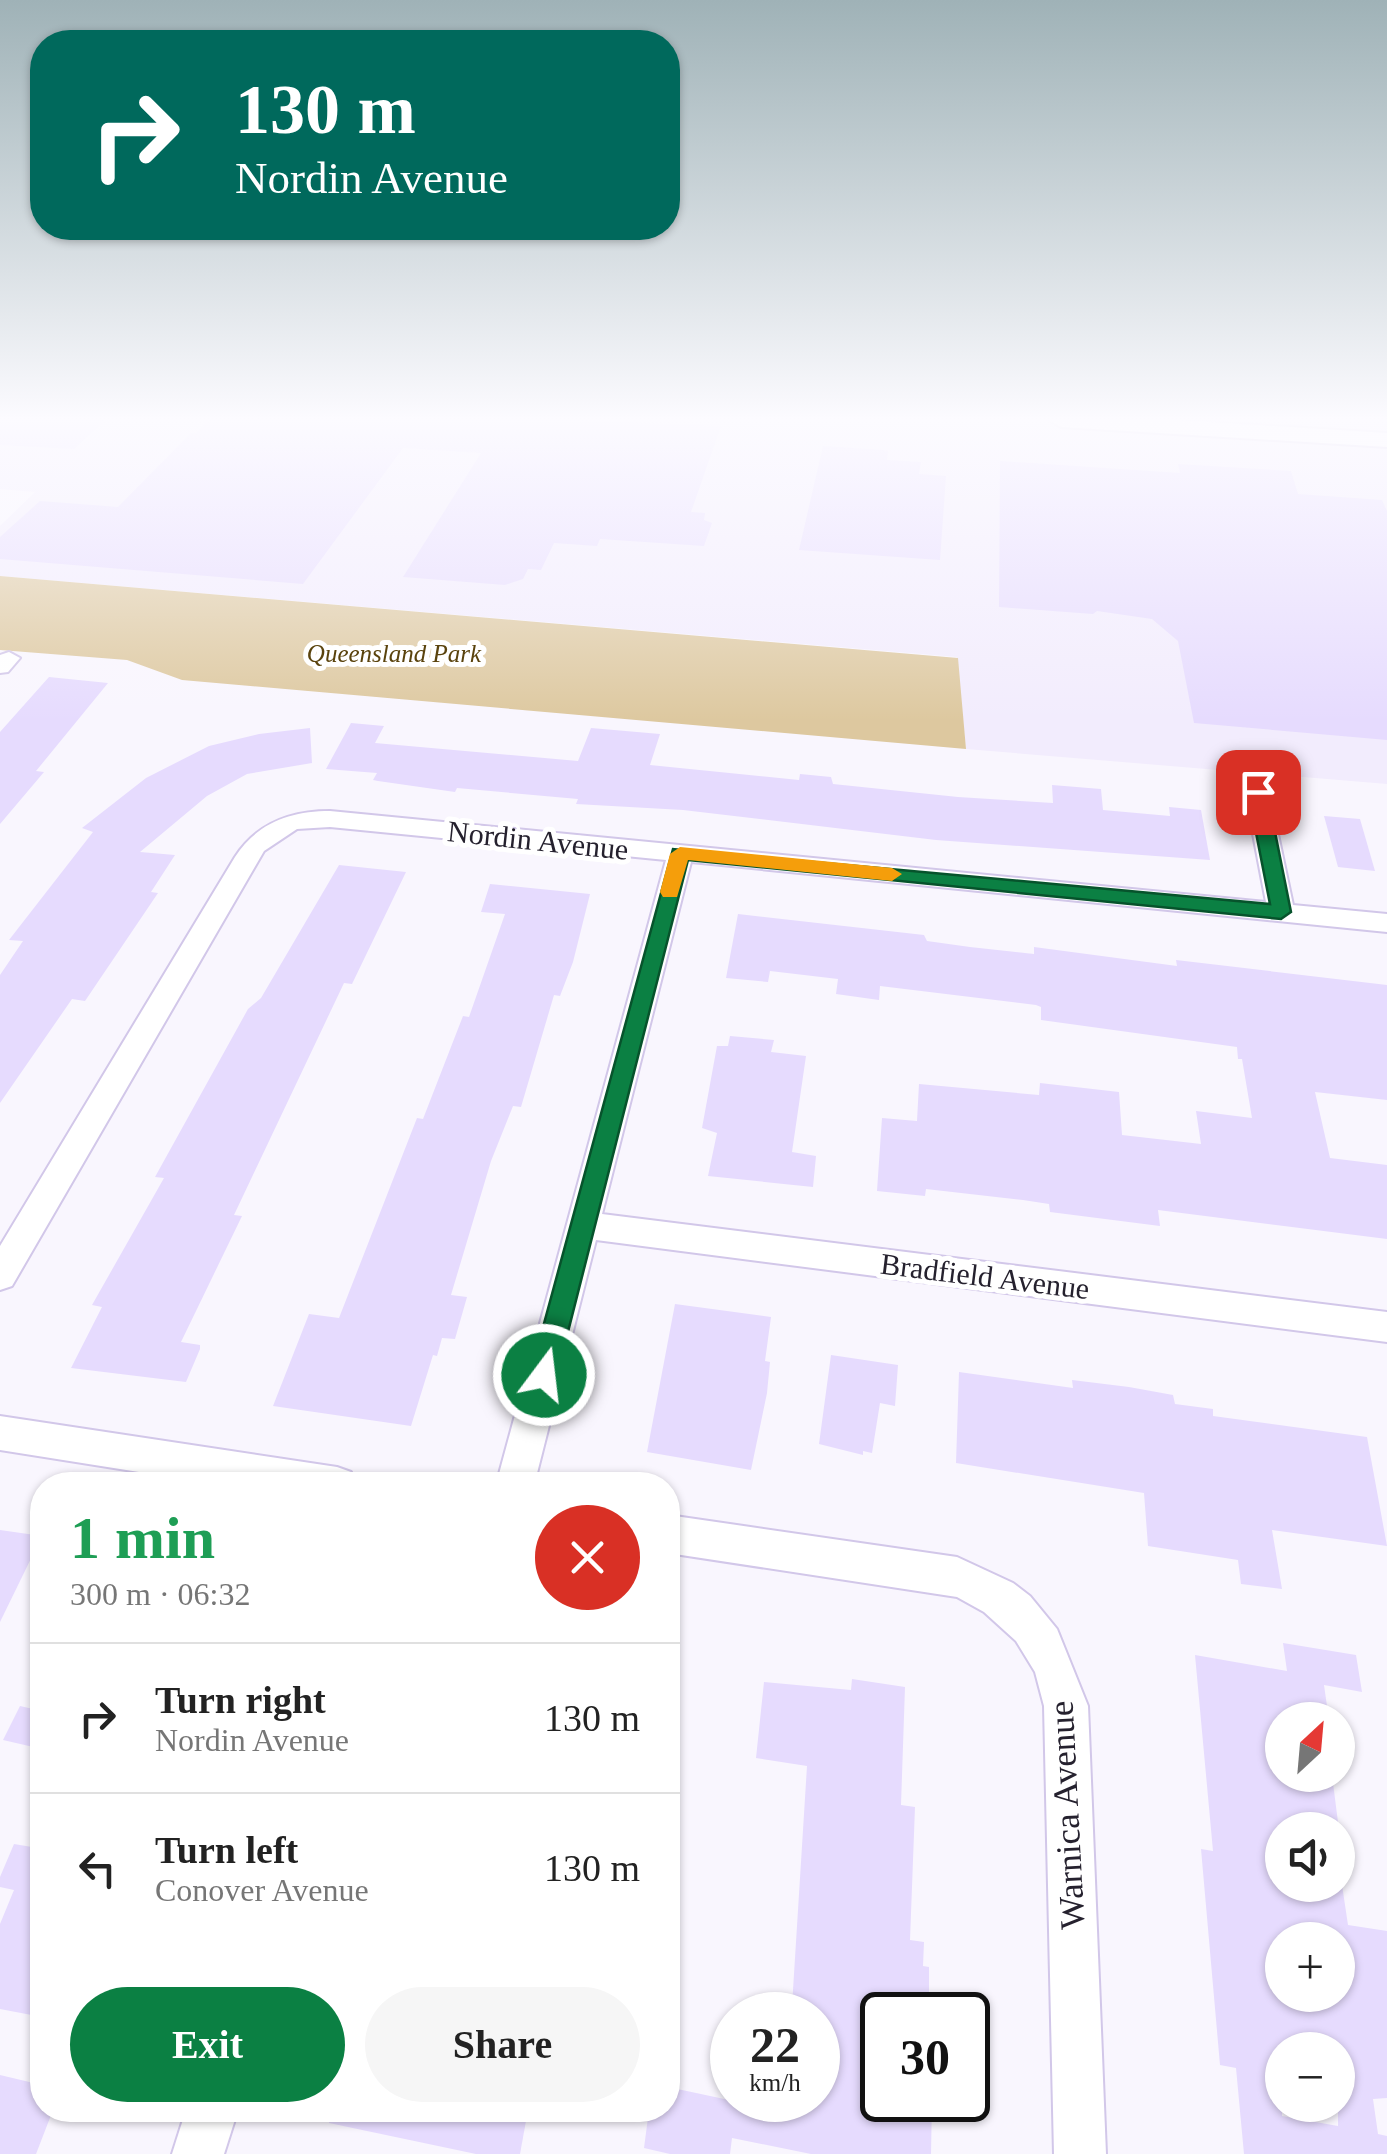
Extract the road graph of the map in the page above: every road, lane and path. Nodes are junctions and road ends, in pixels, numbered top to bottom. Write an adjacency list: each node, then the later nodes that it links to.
1 (1258, 792): 3 (street)
2 (680, 854): 3 (street, Nordin Avenue); 5 (street); 6 (street, Nordin Avenue)
3 (1281, 912): 4 (street, Nordin Avenue)
4 (1387, 923)
5 (583, 1225): 7 (street, Bradfield Avenue); 10 (street)
6 (0, 1276)
7 (1387, 1327)
8 (0, 1433): 9 (street)
9 (253, 1472)
10 (518, 1472)
11 (680, 1536): 14 (street, Warnica Avenue)
12 (208, 2122): 13 (street)
13 (198, 2154)
14 (1080, 2154)

